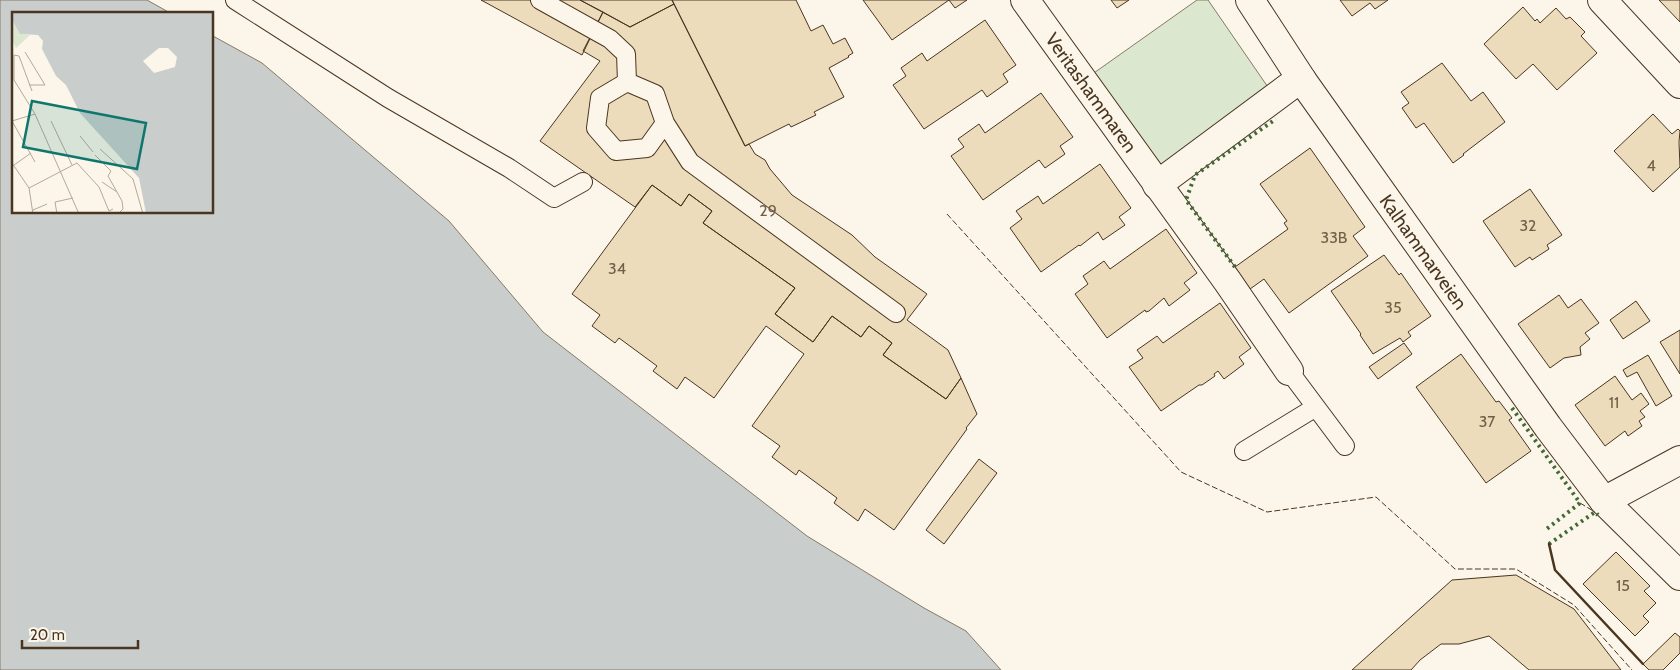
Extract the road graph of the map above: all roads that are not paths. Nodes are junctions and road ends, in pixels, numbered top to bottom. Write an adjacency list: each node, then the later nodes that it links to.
1 (236, 0): 10 (lane)
2 (540, 0): 7 (lane)
3 (1025, 0): 11 (street, Veritashammaren)
4 (1250, 0): 6 (street, Kalhammarveien)
5 (1602, 0): 8 (street)
6 (1302, 80): 11 (street); 18 (street, Kalhammarveien)
7 (627, 82): 9 (lane); 9 (lane)
8 (1680, 84)
9 (664, 123): 12 (lane)
10 (583, 182)
11 (1157, 185): 13 (street, Veritashammaren)
12 (896, 313)
13 (1289, 371): 14 (lane)
14 (1316, 407): 15 (lane); 16 (lane)
15 (1345, 446)
16 (1244, 451)
17 (1680, 460): 18 (street)
18 (1604, 501): 19 (street, Kalhammarveien)
19 (1680, 576)

